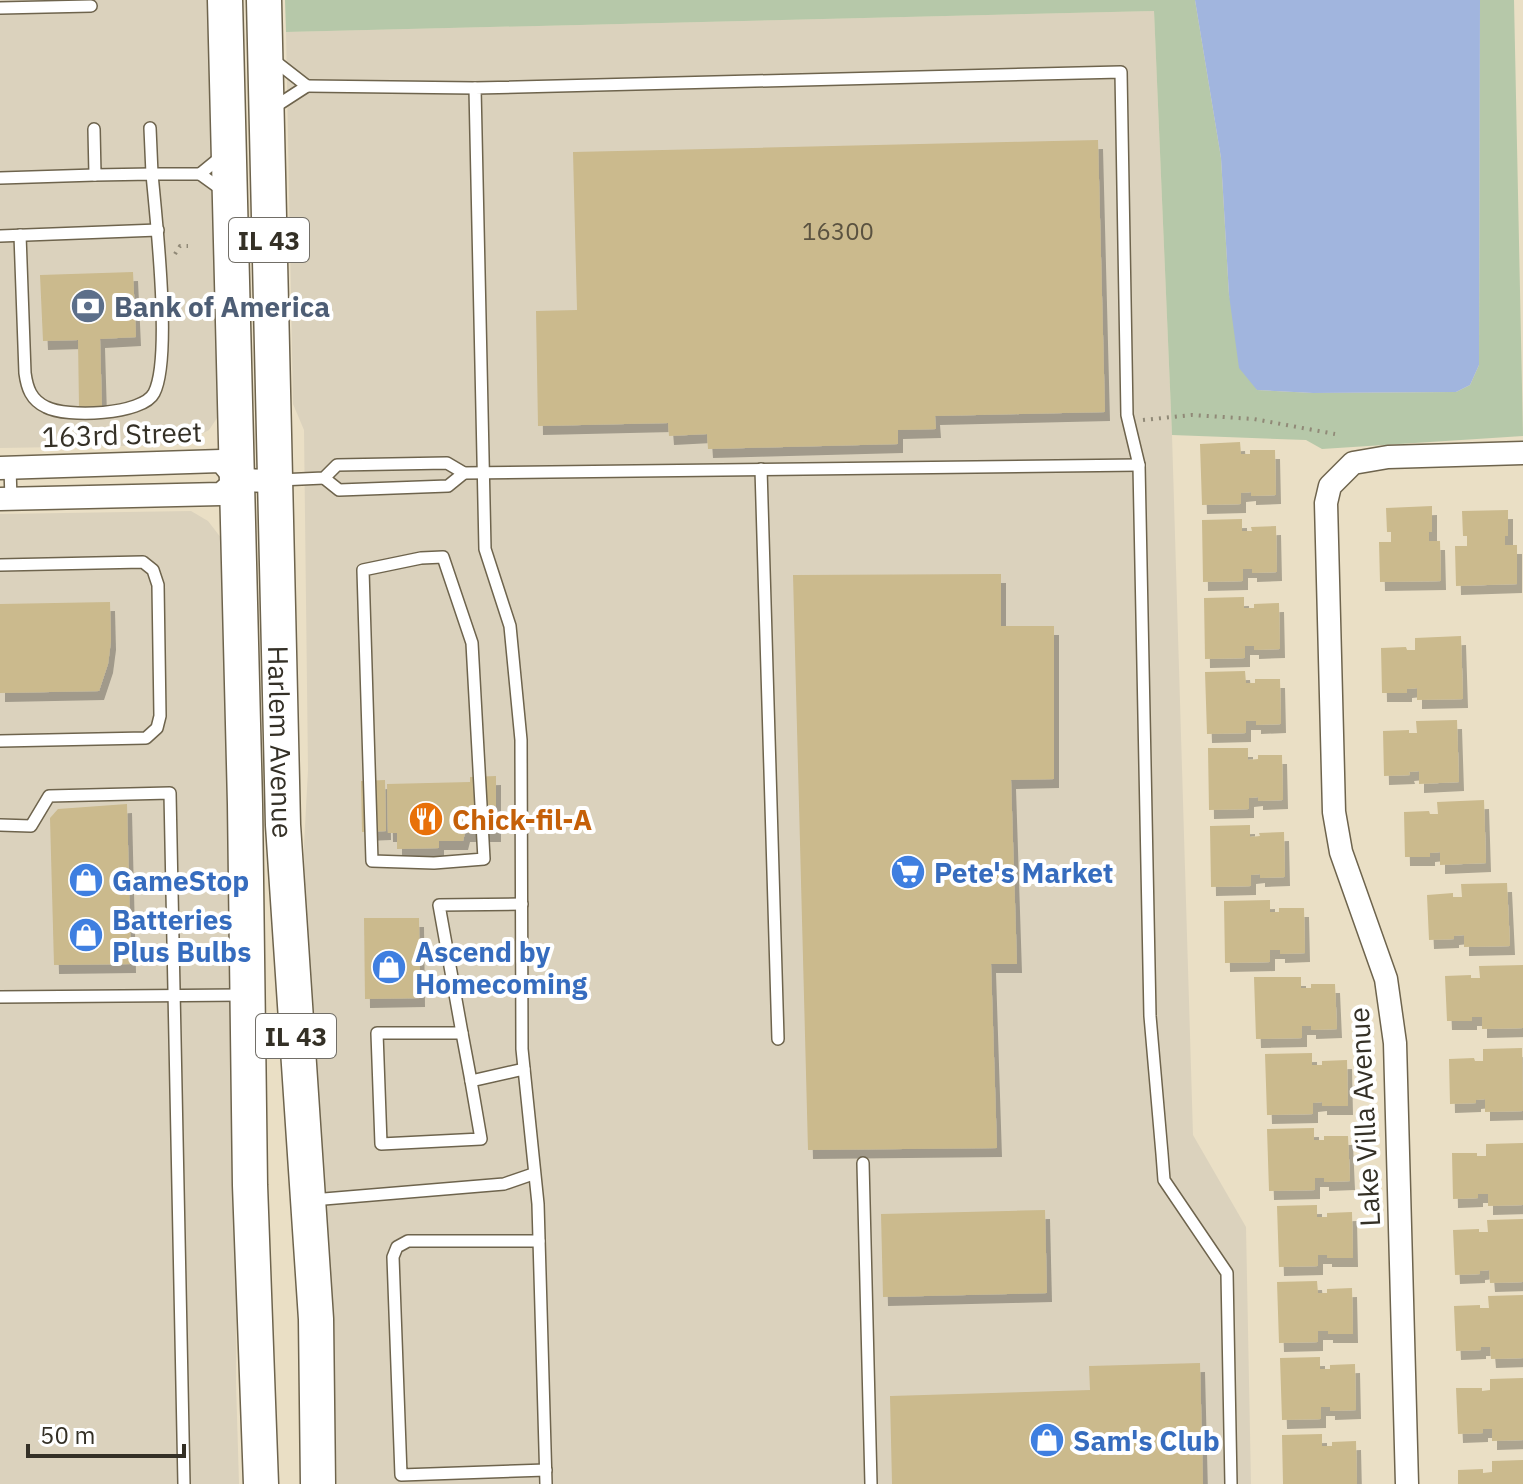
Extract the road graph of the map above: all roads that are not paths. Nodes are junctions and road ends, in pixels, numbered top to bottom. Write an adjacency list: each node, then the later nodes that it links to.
1 (225, 0): 11 (main road, Harlem Avenue / IL 43)
2 (264, 0): 5 (main road, Harlem Avenue / IL 43)
3 (91, 6): 4 (lane)
4 (0, 8)
5 (265, 53): 6 (lane); 8 (main road, Harlem Avenue / IL 43)
6 (307, 86): 7 (lane); 8 (lane)
7 (475, 88): 21 (lane); 25 (lane)
8 (266, 112): 28 (main road, Harlem Avenue / IL 43)
9 (150, 128): 12 (lane)
10 (94, 129): 14 (lane)
11 (229, 150): 13 (lane); 16 (main road, Harlem Avenue / IL 43)
12 (152, 174): 13 (lane); 14 (lane); 17 (lane)
13 (200, 174): 16 (lane)
14 (95, 175): 15 (lane)
15 (0, 178)
16 (230, 196): 27 (main road, Harlem Avenue / IL 43)
17 (158, 230): 18 (lane); 18 (lane)
18 (20, 235): 19 (lane)
19 (0, 236)
20 (1523, 453): 54 (street, Lake Villa Avenue)
21 (1139, 465): 23 (lane); 53 (lane)
22 (5, 468): 27 (street, 163rd Street); 29 (lane)
23 (761, 469): 25 (lane); 39 (lane)
24 (464, 473): 25 (lane); 26 (lane); 26 (lane)
25 (483, 473): 34 (lane)
26 (324, 478): 28 (lane)
27 (237, 480): 28 (street, 163rd Street); 29 (street, 163rd Street); 36 (main road, Harlem Avenue / IL 43)
28 (275, 481): 44 (main road, Harlem Avenue / IL 43)
29 (5, 499)
30 (0, 565): 31 (lane)
31 (0, 741)
32 (479, 742): 32 (lane)
33 (0, 825): 35 (lane)
34 (522, 904): 38 (lane); 40 (lane)
35 (174, 995): 36 (lane); 37 (lane); 48 (lane)
36 (247, 995): 49 (main road, Harlem Avenue / IL 43)
37 (0, 997)
38 (462, 1033): 41 (lane); 41 (lane)
39 (778, 1039)
40 (524, 1069): 41 (lane); 43 (lane)
41 (471, 1081)
42 (863, 1163): 52 (lane)
43 (533, 1174): 44 (lane); 45 (lane)
44 (310, 1201): 50 (main road, Harlem Avenue / IL 43)
45 (539, 1241): 46 (lane); 47 (lane)
46 (546, 1470): 47 (lane); 51 (lane)
47 (400, 1480)
48 (184, 1484)
49 (261, 1484)
50 (318, 1484)
51 (546, 1484)
52 (871, 1484)
53 (1231, 1484)
54 (1407, 1484)

